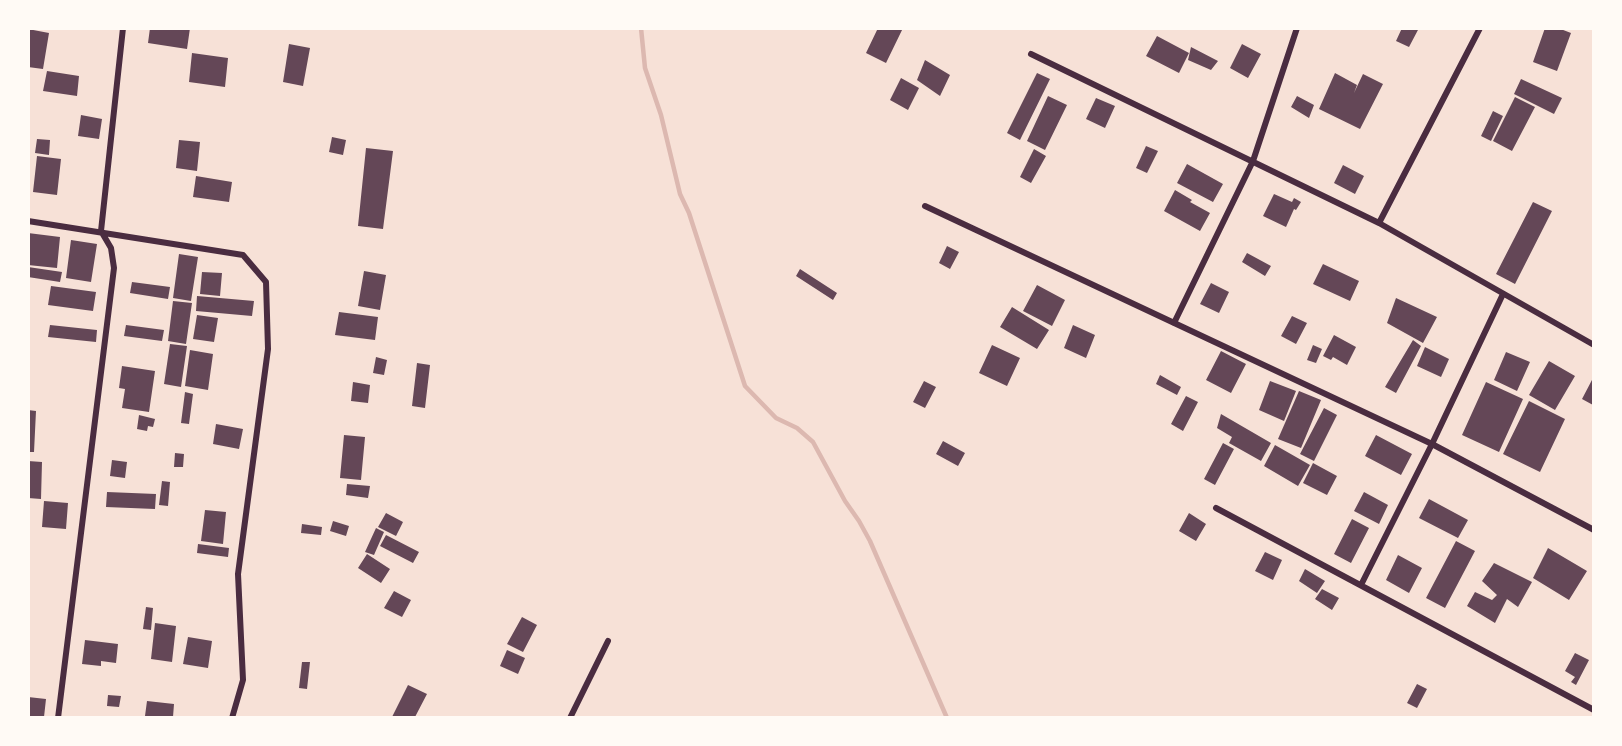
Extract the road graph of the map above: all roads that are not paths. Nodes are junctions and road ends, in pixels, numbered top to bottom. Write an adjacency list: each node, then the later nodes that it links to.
1 (123, 28): 9 (street)
2 (1297, 28): 5 (street)
3 (1480, 28): 8 (street)
4 (1031, 54): 5 (street)
5 (1253, 162): 8 (street); 11 (street)
6 (925, 206): 11 (street)
7 (28, 221): 9 (street)
8 (1379, 223): 10 (street)
9 (101, 231): 19 (street); 20 (street)
10 (1503, 294): 12 (street); 13 (street)
11 (1174, 323): 13 (street)
12 (1593, 345)
13 (1432, 444): 15 (street); 16 (street)
14 (1216, 508): 16 (street)
15 (1593, 530)
16 (1361, 585): 18 (street)
17 (608, 640): 21 (street)
18 (1593, 710)
19 (58, 717)
20 (232, 717)
21 (570, 717)

